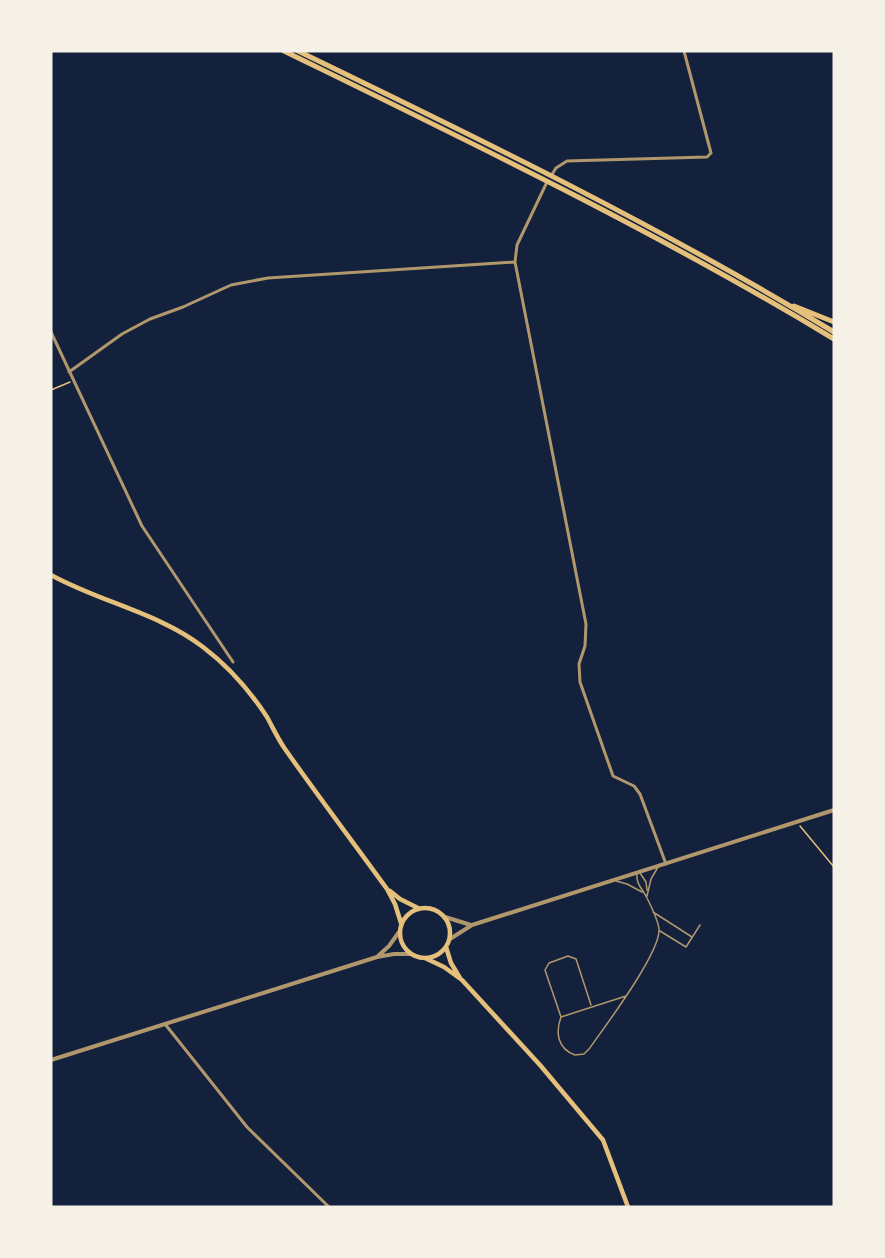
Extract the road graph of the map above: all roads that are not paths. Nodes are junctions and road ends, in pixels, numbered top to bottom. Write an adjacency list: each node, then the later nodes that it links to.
1 (284, 51): 4 (highway)
2 (298, 51): 4 (highway)
3 (684, 51): 5 (street)
4 (561, 183): 6 (highway); 10 (highway)
5 (515, 261): 11 (street); 15 (street)
6 (787, 304): 7 (highway); 9 (highway)
7 (834, 322)
8 (51, 332): 11 (street)
9 (834, 332)
10 (834, 339)
11 (69, 372): 13 (street)
12 (51, 575): 19 (main road)
13 (233, 662)
14 (834, 810): 15 (street)
15 (666, 864): 16 (street)
16 (659, 866): 17 (street); 20 (lane)
17 (638, 873): 18 (street); 20 (lane); 20 (lane)
18 (614, 881): 20 (lane); 25 (street)
19 (387, 889): 21 (main road); 24 (main road)
20 (647, 897): 22 (lane)
21 (418, 908): 23 (main road); 24 (main road)
22 (652, 911): 27 (lane); 29 (lane)
23 (445, 917): 25 (street); 30 (main road)
24 (401, 922): 28 (main road)
25 (472, 925): 30 (street)
26 (700, 925): 29 (lane)
27 (659, 930): 29 (lane); 36 (lane)
28 (399, 932): 32 (main road); 33 (street)
29 (692, 938)
30 (450, 939): 31 (main road)
31 (446, 947): 34 (main road); 35 (main road)
32 (410, 954): 33 (street); 34 (main road)
33 (377, 957): 39 (street)
34 (425, 958): 35 (main road)
35 (462, 980): 42 (main road)
36 (626, 996): 37 (lane); 38 (lane)
37 (592, 1007): 38 (lane); 38 (lane)
38 (561, 1017)
39 (165, 1024): 40 (street); 41 (street)
40 (51, 1060)
41 (329, 1207)
42 (628, 1207)

